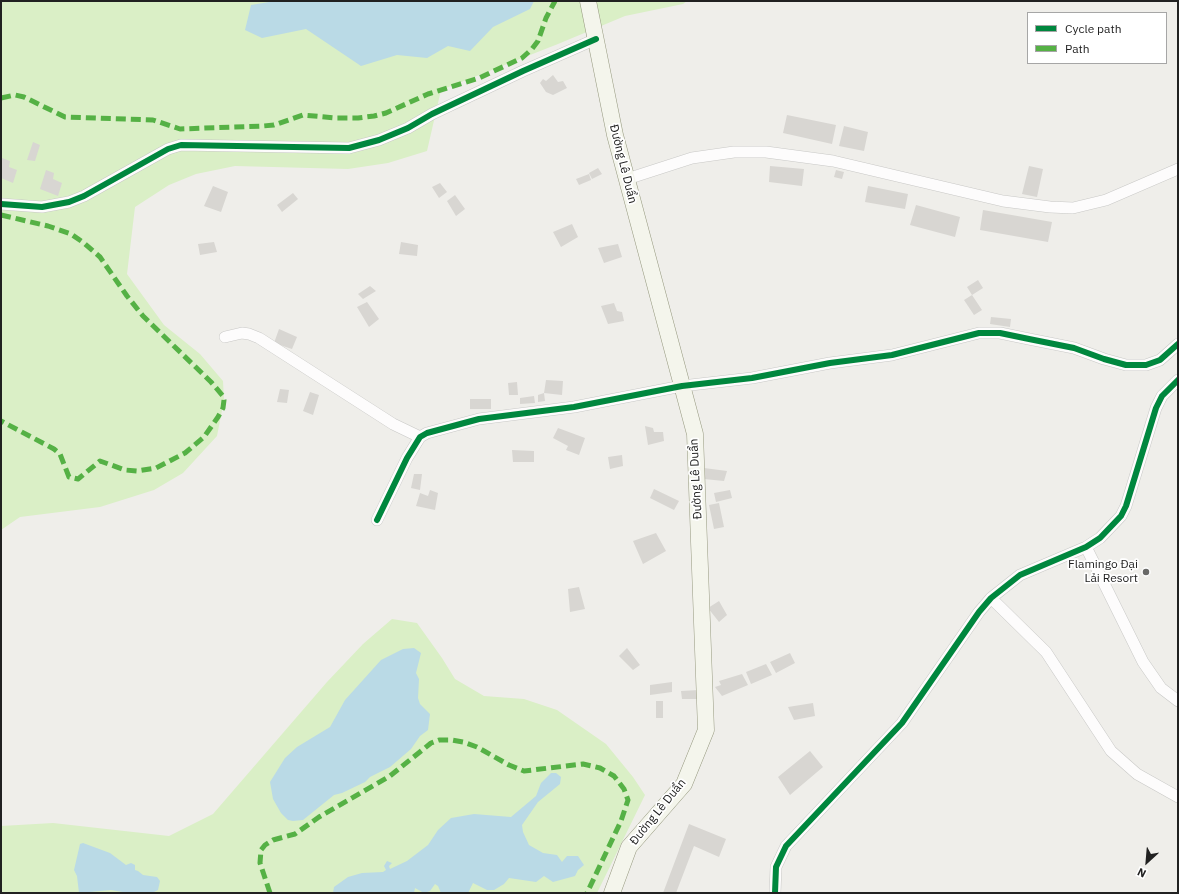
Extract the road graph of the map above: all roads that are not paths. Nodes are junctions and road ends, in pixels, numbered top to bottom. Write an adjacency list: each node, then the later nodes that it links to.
1 (588, 1): 2 (main road, Đường Lê Duẩn)
2 (596, 39): 4 (main road, Đường Lê Duẩn); 5 (street)
3 (1178, 169): 4 (street)
4 (627, 179): 9 (main road, Đường Lê Duẩn)
5 (1, 204)
6 (225, 337): 10 (street)
7 (1178, 344): 9 (street)
8 (1178, 380): 12 (street)
9 (682, 386): 10 (street); 16 (main road, Đường Lê Duẩn)
10 (420, 437): 11 (street)
11 (377, 520)
12 (1086, 547): 13 (street); 14 (street)
13 (991, 598): 15 (street); 17 (street)
14 (1178, 701)
15 (1178, 797)
16 (612, 893)
17 (775, 893)

